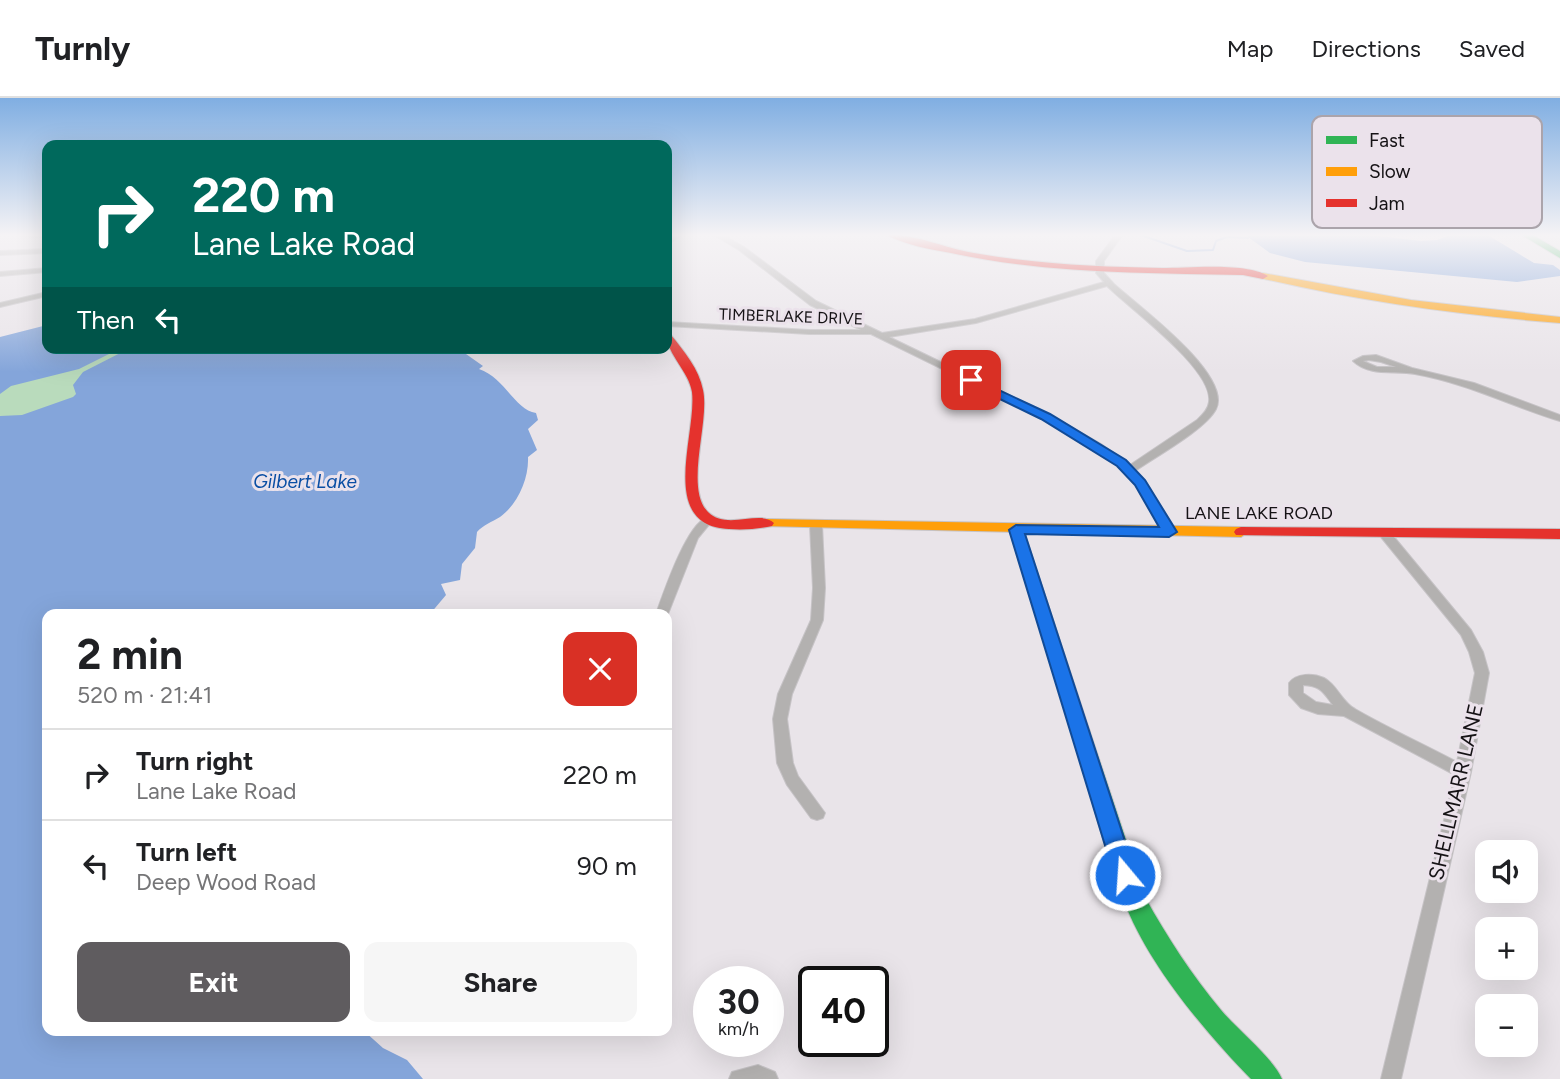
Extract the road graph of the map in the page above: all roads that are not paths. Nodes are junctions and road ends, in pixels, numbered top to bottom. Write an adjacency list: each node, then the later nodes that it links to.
1 (782, 280): 9 (street)
2 (1095, 280): 9 (street, TIMBERLAKE DRIVE)
3 (1106, 280): 13 (street)
4 (1282, 280): 7 (street)
5 (42, 295): 6 (street)
6 (0, 305)
7 (1560, 320)
8 (672, 324): 9 (street, TIMBERLAKE DRIVE)
9 (876, 334): 13 (street)
10 (672, 344): 14 (street)
11 (1409, 370): 11 (street); 12 (street)
12 (1560, 418)
13 (1130, 470): 17 (street)
14 (706, 521): 15 (street, LANE LAKE ROAD); 20 (street)
15 (816, 525): 16 (street, LANE LAKE ROAD); 23 (street)
16 (1016, 530): 17 (street, LANE LAKE ROAD); 26 (street)
17 (1169, 532): 18 (street, LANE LAKE ROAD)
18 (1385, 534): 19 (street, LANE LAKE ROAD); 22 (street, SHELLMARR LANE)
19 (1560, 534)
20 (664, 609)
21 (1346, 711): 22 (street)
22 (1463, 772): 27 (street, SHELLMARR LANE)
23 (817, 813)
24 (739, 1079): 25 (street)
25 (768, 1079)
26 (1269, 1079)
27 (1391, 1079)

